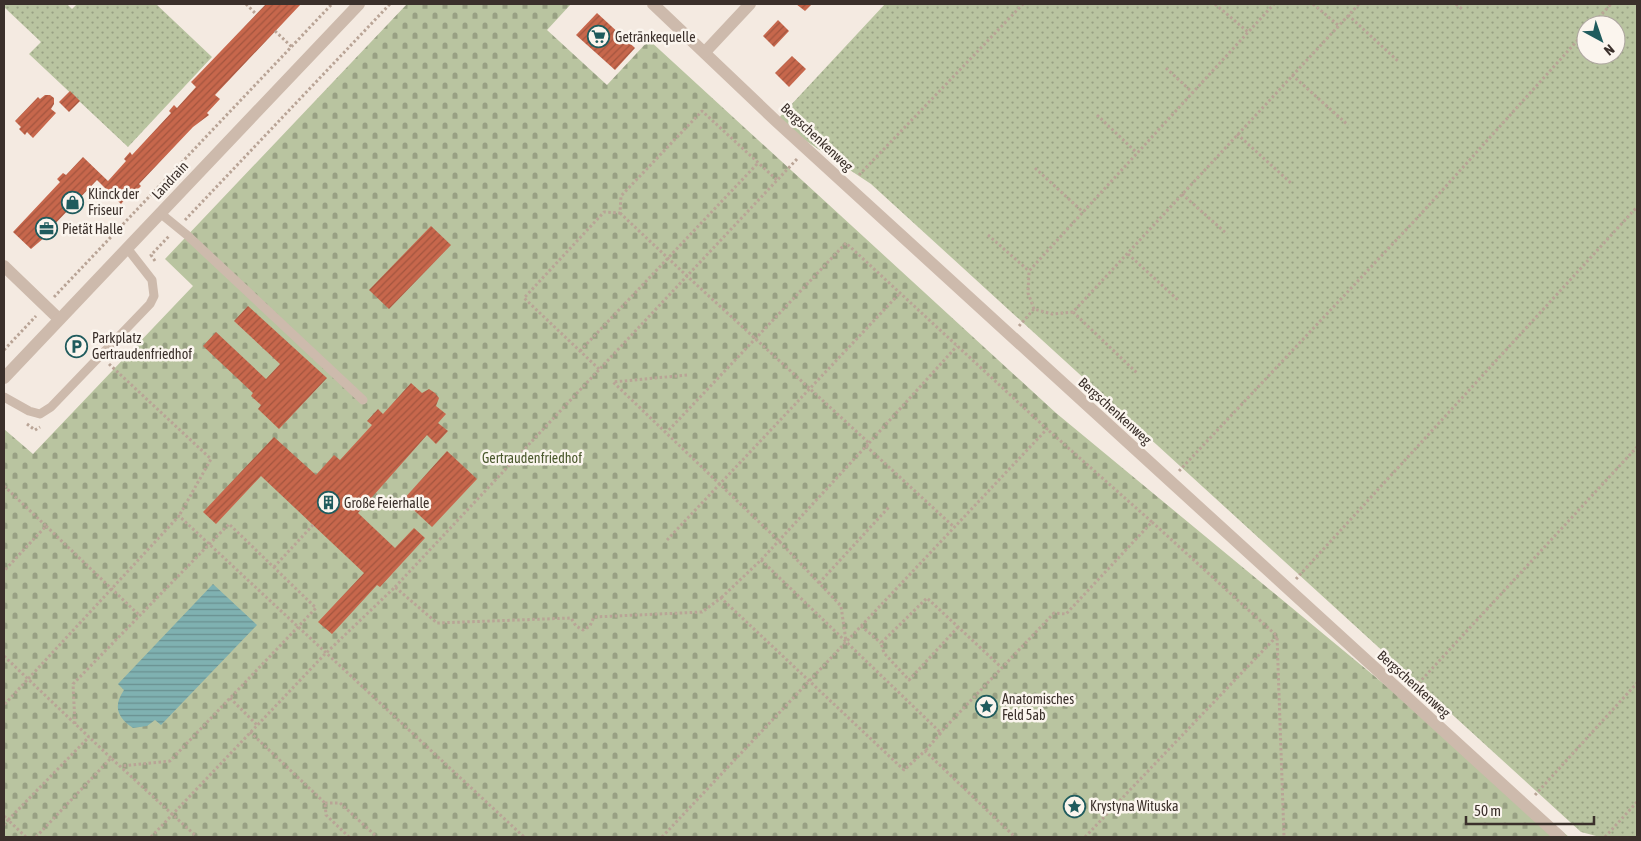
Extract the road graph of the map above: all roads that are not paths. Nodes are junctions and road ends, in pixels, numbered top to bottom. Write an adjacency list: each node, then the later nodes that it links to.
1 (359, 4): 5 (street, Landrain)
2 (653, 4): 4 (street, Bergschenkenweg)
3 (750, 4): 4 (street)
4 (705, 52): 12 (street, Bergschenkenweg)
5 (160, 213): 6 (street, Landrain); 11 (lane)
6 (127, 248): 8 (street, Landrain); 10 (lane)
7 (4, 266): 8 (street)
8 (58, 319): 9 (street, Landrain)
9 (4, 378)
10 (4, 397)
11 (362, 400)
12 (1560, 837)

